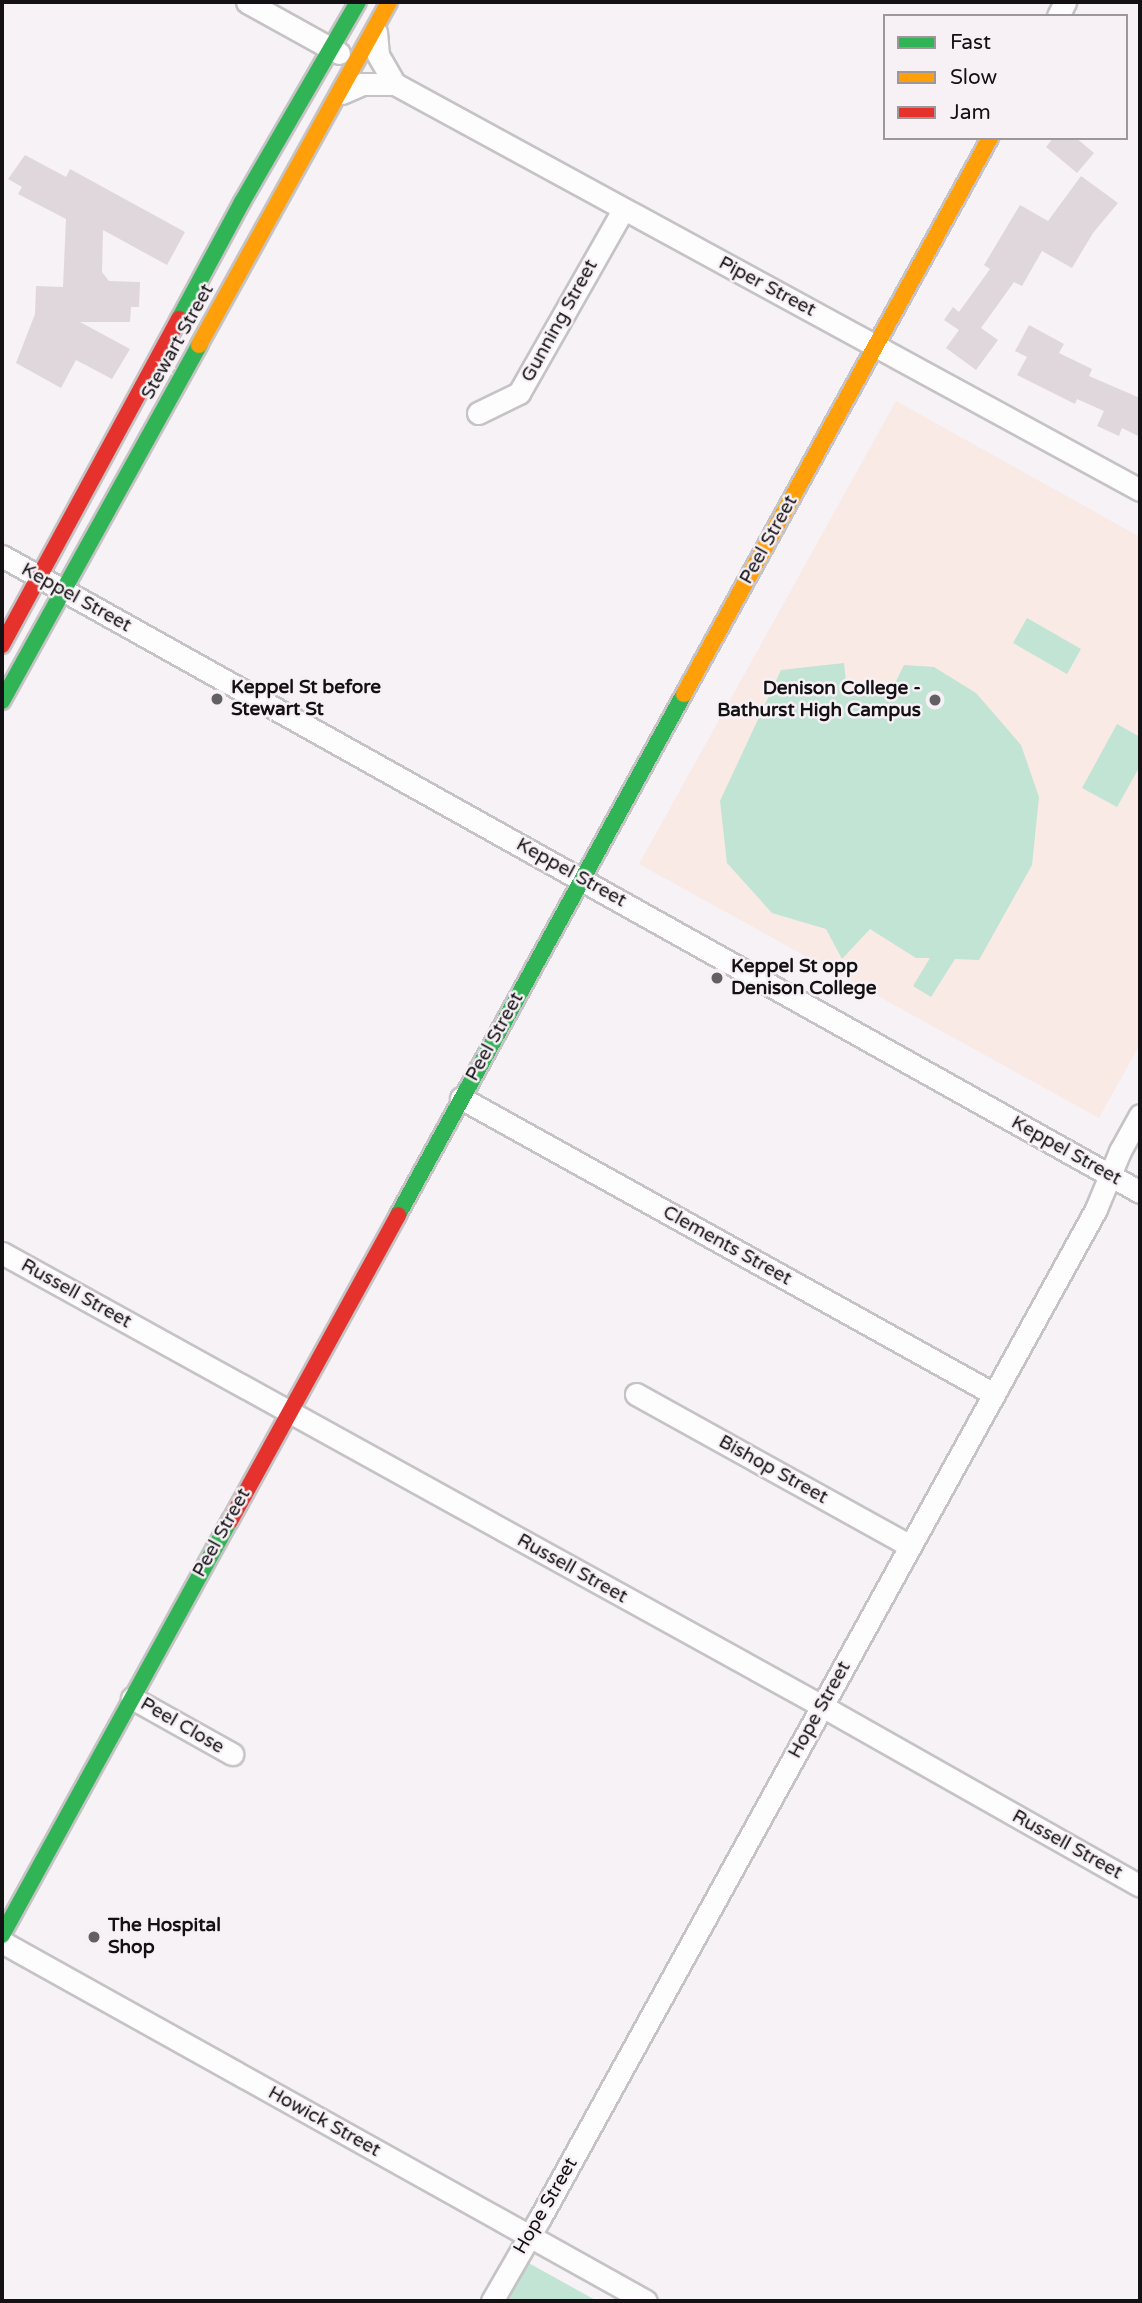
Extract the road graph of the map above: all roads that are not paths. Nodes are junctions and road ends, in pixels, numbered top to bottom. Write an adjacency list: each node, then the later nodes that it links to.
1 (247, 2): 5 (street)
2 (358, 2): 5 (main road, Stewart Street)
3 (389, 2): 4 (main road, Stewart Street)
4 (375, 27): 6 (main road, Stewart Street); 7 (street)
5 (332, 49): 6 (street); 15 (main road, Stewart Street)
6 (357, 62): 8 (main road, Stewart Street)
7 (395, 84): 8 (street); 10 (street, Piper Street)
8 (337, 96): 16 (main road, Stewart Street)
9 (989, 140): 11 (main road, Peel Street)
10 (623, 210): 11 (street, Piper Street); 12 (street, Gunning Street)
11 (875, 345): 13 (street, Piper Street); 19 (main road, Peel Street)
12 (478, 413)
13 (1140, 491)
14 (2, 556): 15 (street, Keppel Street)
15 (40, 578): 16 (street, Keppel Street); 17 (main road, Stewart Street)
16 (62, 591): 18 (main road, Stewart Street); 19 (street, Keppel Street)
17 (2, 645)
18 (2, 701)
19 (582, 880): 20 (main road, Peel Street); 22 (street, Keppel Street)
20 (461, 1098): 26 (street, Clements Street); 27 (main road, Peel Street)
21 (1140, 1115): 22 (street, Hope Street)
22 (1111, 1176): 23 (street, Keppel Street); 26 (street, Hope Street)
23 (1140, 1192)
24 (2, 1253): 27 (street, Russell Street)
25 (636, 1394): 28 (street, Bishop Street)
26 (994, 1394): 28 (street, Hope Street)
27 (288, 1412): 29 (main road, Peel Street); 30 (street, Russell Street)
28 (910, 1546): 30 (street, Hope Street)
29 (132, 1698): 31 (street, Peel Close); 33 (main road, Peel Street)
30 (822, 1706): 32 (street, Russell Street); 35 (street, Hope Street)
31 (232, 1754)
32 (1140, 1886)
33 (2, 1936)
34 (2, 1942): 35 (street, Howick Street)
35 (529, 2237): 36 (street, Hope Street); 37 (street, Howick Street)
36 (492, 2301)
37 (646, 2301)

